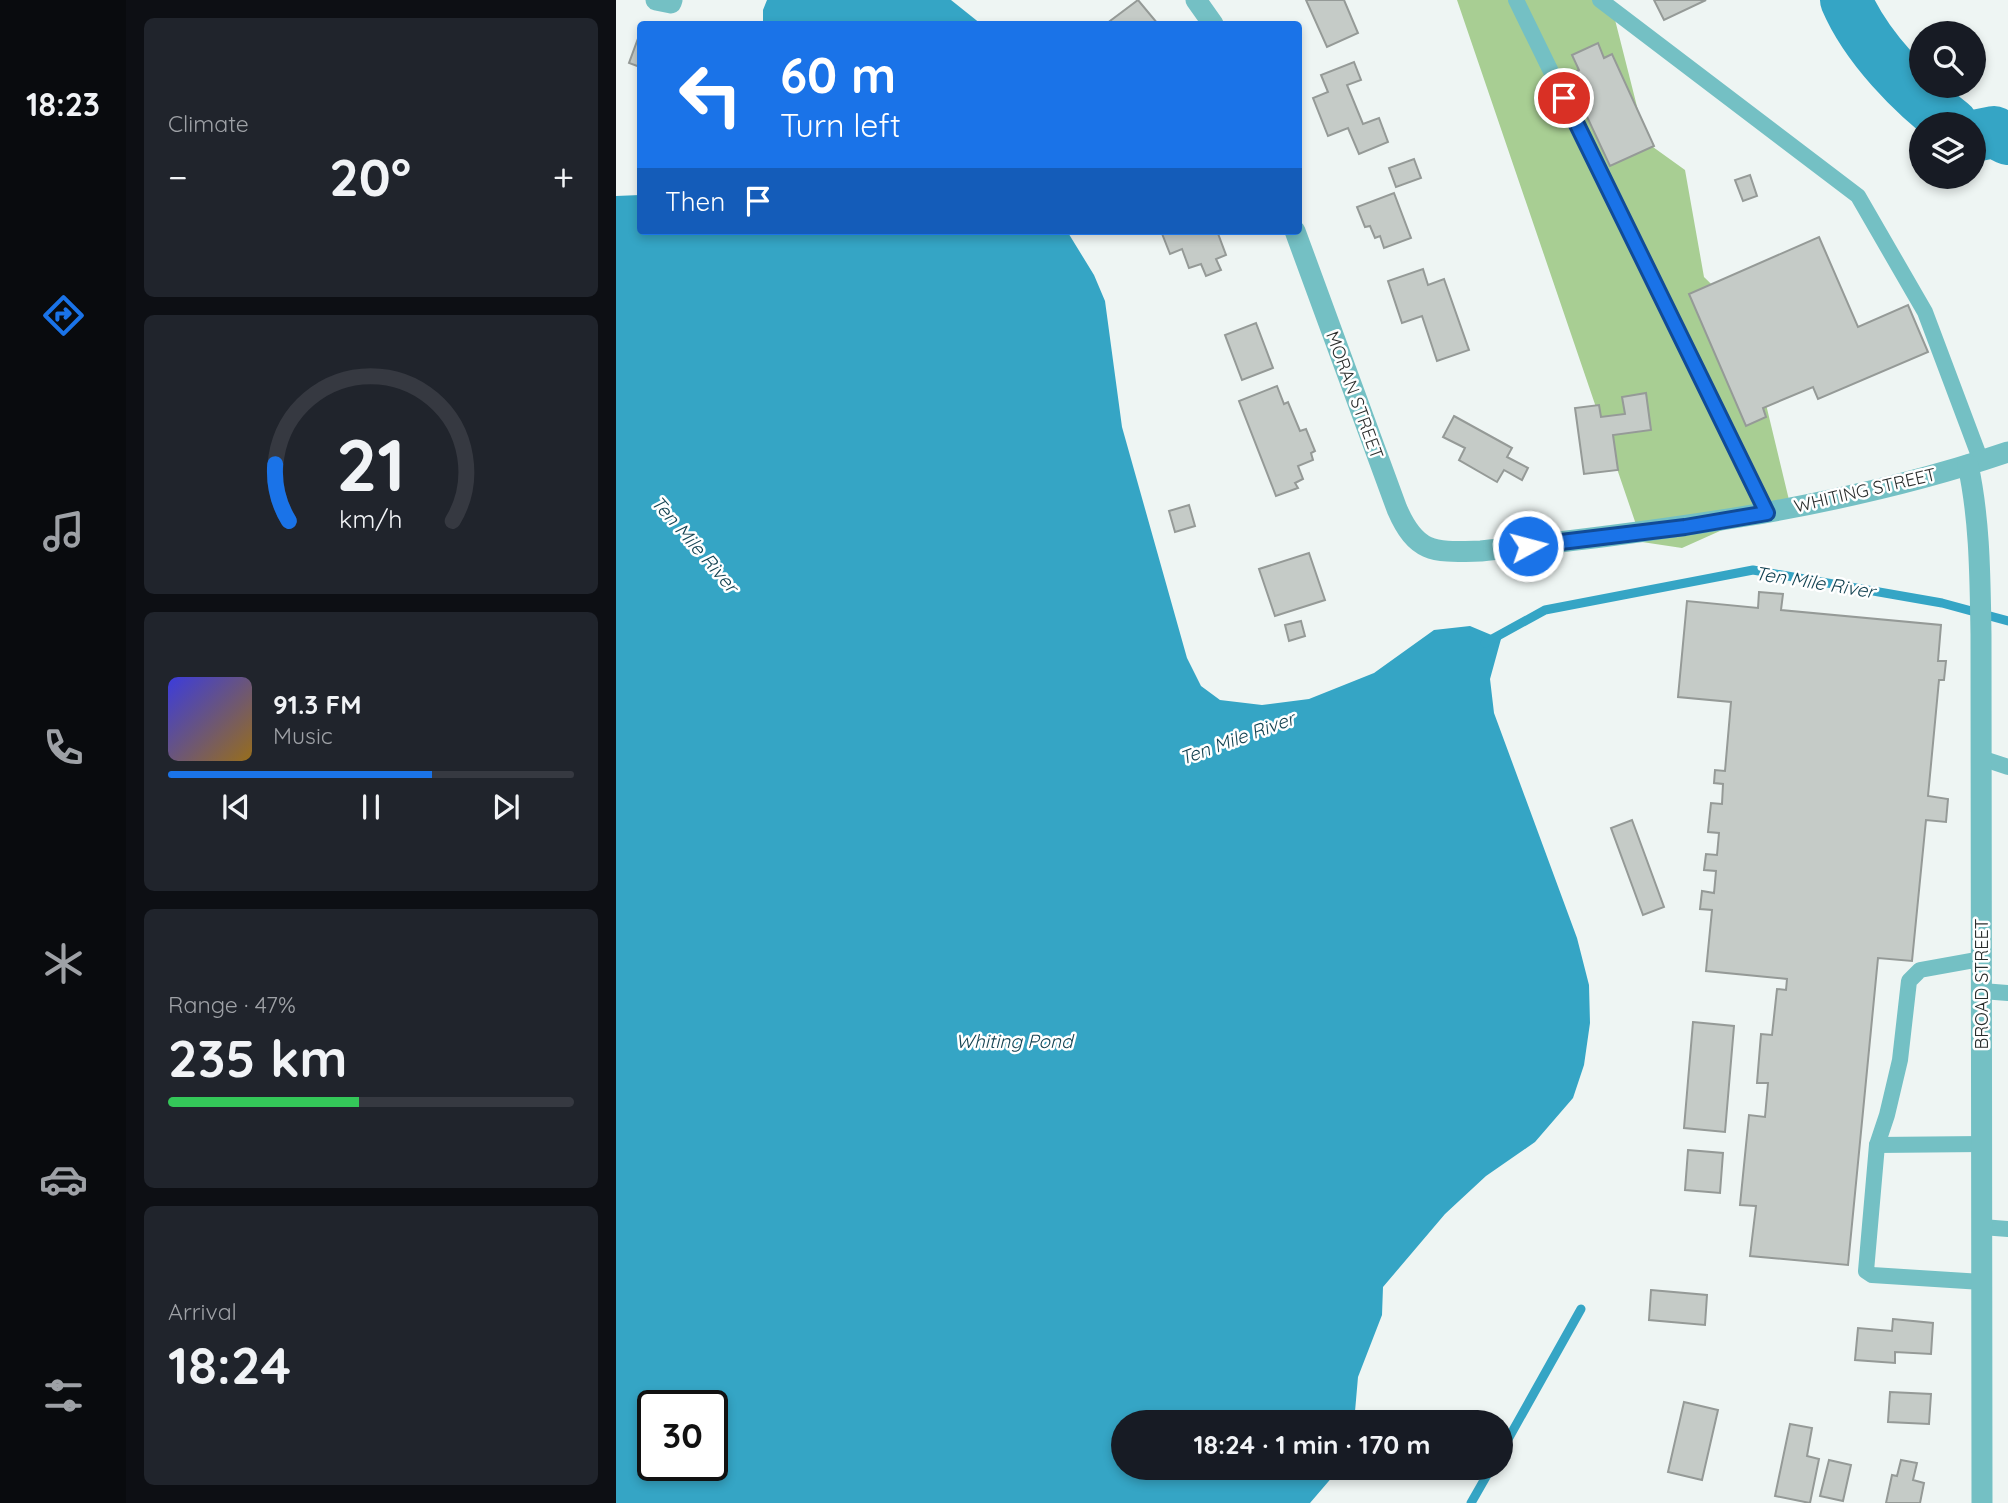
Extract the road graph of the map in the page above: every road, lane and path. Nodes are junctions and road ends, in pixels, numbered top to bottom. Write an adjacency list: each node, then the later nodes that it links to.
1 (656, 0): 2 (street)
2 (672, 0)
3 (1196, 0): 6 (street)
4 (1516, 0): 10 (lane)
5 (1600, 0): 9 (lane)
6 (1211, 21)
7 (1296, 235): 11 (street, MORAN STREET)
8 (2008, 452): 9 (street, WHITING STREET)
9 (1975, 463): 10 (street, WHITING STREET); 12 (street, BROAD STREET)
10 (1767, 513): 11 (street, WHITING STREET)
11 (1429, 548)
12 (1981, 758): 13 (lane); 14 (street, BROAD STREET)
13 (2008, 767)
14 (1981, 959): 15 (street, BROAD STREET); 18 (lane)
15 (1982, 991): 16 (lane); 17 (street, BROAD STREET)
16 (2008, 993)
17 (1982, 1144): 18 (lane); 19 (street, BROAD STREET)
18 (1877, 1145): 21 (lane)
19 (1982, 1227): 20 (lane); 21 (street, BROAD STREET)
20 (2008, 1228)
21 (1982, 1282): 22 (street, BROAD STREET)
22 (1982, 1503)

